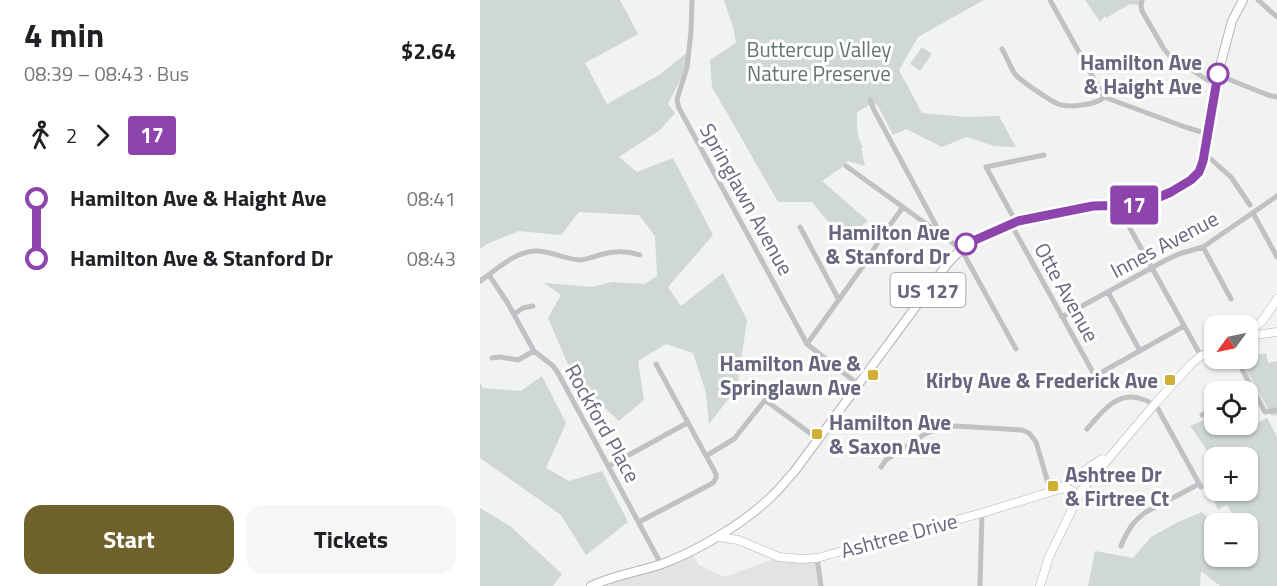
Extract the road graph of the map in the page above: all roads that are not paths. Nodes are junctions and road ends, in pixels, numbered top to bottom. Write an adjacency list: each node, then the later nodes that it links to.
1 (692, 0): 42 (street, Springlawn Avenue)
2 (1050, 0): 9 (street)
3 (1142, 0): 8 (street)
4 (1243, 0): 8 (main road, US 127)
5 (1258, 0): 6 (street)
6 (1277, 17)
7 (1002, 49): 9 (street)
8 (1217, 80): 10 (street); 12 (main road, US 127)
9 (1104, 97): 12 (street)
10 (1277, 97)
11 (870, 100): 23 (street)
12 (1208, 134): 13 (main road, US 127)
13 (1204, 154): 17 (main road, US 127); 18 (street)
14 (1044, 155): 21 (street, Otte Avenue)
15 (846, 166): 19 (street)
16 (1277, 196): 20 (street, Innes Avenue)
17 (1120, 205): 21 (main road, US 127); 28 (street)
18 (1250, 205)
19 (903, 207): 23 (street); 34 (street)
20 (1254, 213): 24 (street, Innes Avenue); 27 (street)
21 (1013, 223): 25 (main road, US 127); 37 (street, Otte Avenue)
22 (800, 227): 34 (street)
23 (939, 232): 25 (street)
24 (1203, 247): 28 (street, Innes Avenue); 32 (street)
25 (961, 249): 43 (street); 50 (main road, US 127)
26 (640, 255): 29 (street)
27 (1277, 257)
28 (1152, 268): 31 (street, Innes Avenue); 38 (street)
29 (489, 275): 30 (street); 36 (street, Rockford Place)
30 (480, 281)
31 (1108, 292): 37 (street, Innes Avenue); 45 (street)
32 (1231, 298)
33 (1277, 299): 39 (street)
34 (839, 300): 42 (street)
35 (533, 306): 36 (street)
36 (514, 314): 44 (street, Rockford Place)
37 (1062, 317): 45 (street, Otte Avenue)
38 (1185, 326): 45 (street); 47 (street)
39 (1258, 326)
40 (1277, 332): 41 (street)
41 (1258, 334)
42 (807, 344): 50 (street, Springlawn Avenue)
43 (1016, 349)
44 (534, 351): 48 (street); 59 (street, Rockford Place)
45 (1140, 351)
46 (1204, 354): 47 (street)
47 (1201, 356): 52 (street)
48 (492, 358)
49 (656, 364): 54 (street)
50 (859, 385): 56 (main road, US 127)
51 (1258, 399): 53 (street)
52 (1154, 405): 55 (street); 58 (street); 69 (street)
53 (1277, 410)
54 (687, 423): 57 (street); 59 (street)
55 (1087, 429)
56 (818, 439): 57 (street); 66 (main road, US 127)
57 (706, 456): 65 (street)
58 (1107, 460): 61 (street, Ashtree Drive); 63 (street)
59 (609, 465): 65 (street, Rockford Place)
60 (880, 467): 62 (street)
61 (1060, 489): 62 (street, Ashtree Drive); 63 (street)
62 (1051, 493): 64 (street, Ashtree Drive)
63 (1079, 495): 75 (street)
64 (982, 513): 70 (street, Ashtree Drive); 74 (street)
65 (639, 522): 71 (street, Rockford Place)
66 (732, 527): 67 (main road, US 127); 68 (street)
67 (718, 537): 68 (street, Ashtree Drive); 71 (main road, US 127)
68 (738, 540): 70 (street, Ashtree Drive)
69 (1121, 546)
70 (817, 558): 73 (street)
71 (662, 564): 72 (main road, US 127)
72 (591, 586)
73 (821, 586)
74 (980, 586)
75 (1040, 586)

